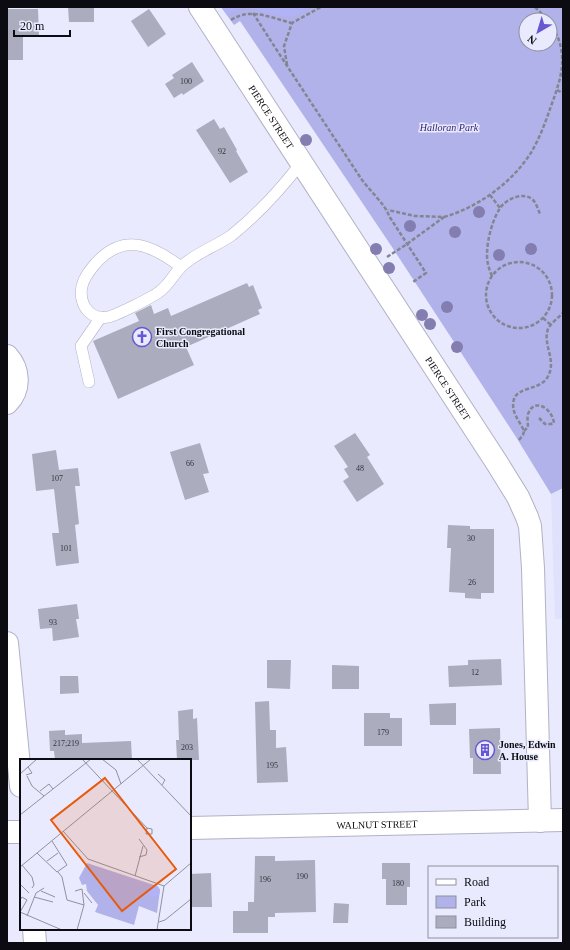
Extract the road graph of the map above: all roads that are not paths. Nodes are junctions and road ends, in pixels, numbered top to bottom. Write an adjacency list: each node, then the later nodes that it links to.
1 (200, 7): 2 (street, PIERCE STREET)
2 (301, 163): 3 (lane); 11 (street, PIERCE STREET)
3 (181, 267): 4 (lane); 4 (lane)
4 (101, 317): 6 (lane)
5 (7, 356): 7 (street)
6 (89, 382)
7 (7, 403)
8 (7, 643): 9 (street)
9 (20, 776)
10 (563, 820): 11 (street, WALNUT STREET)
11 (540, 821): 12 (street, WALNUT STREET)
12 (191, 828)
13 (7, 832): 14 (street)
14 (20, 832)
15 (34, 930): 16 (street)
16 (35, 943)

